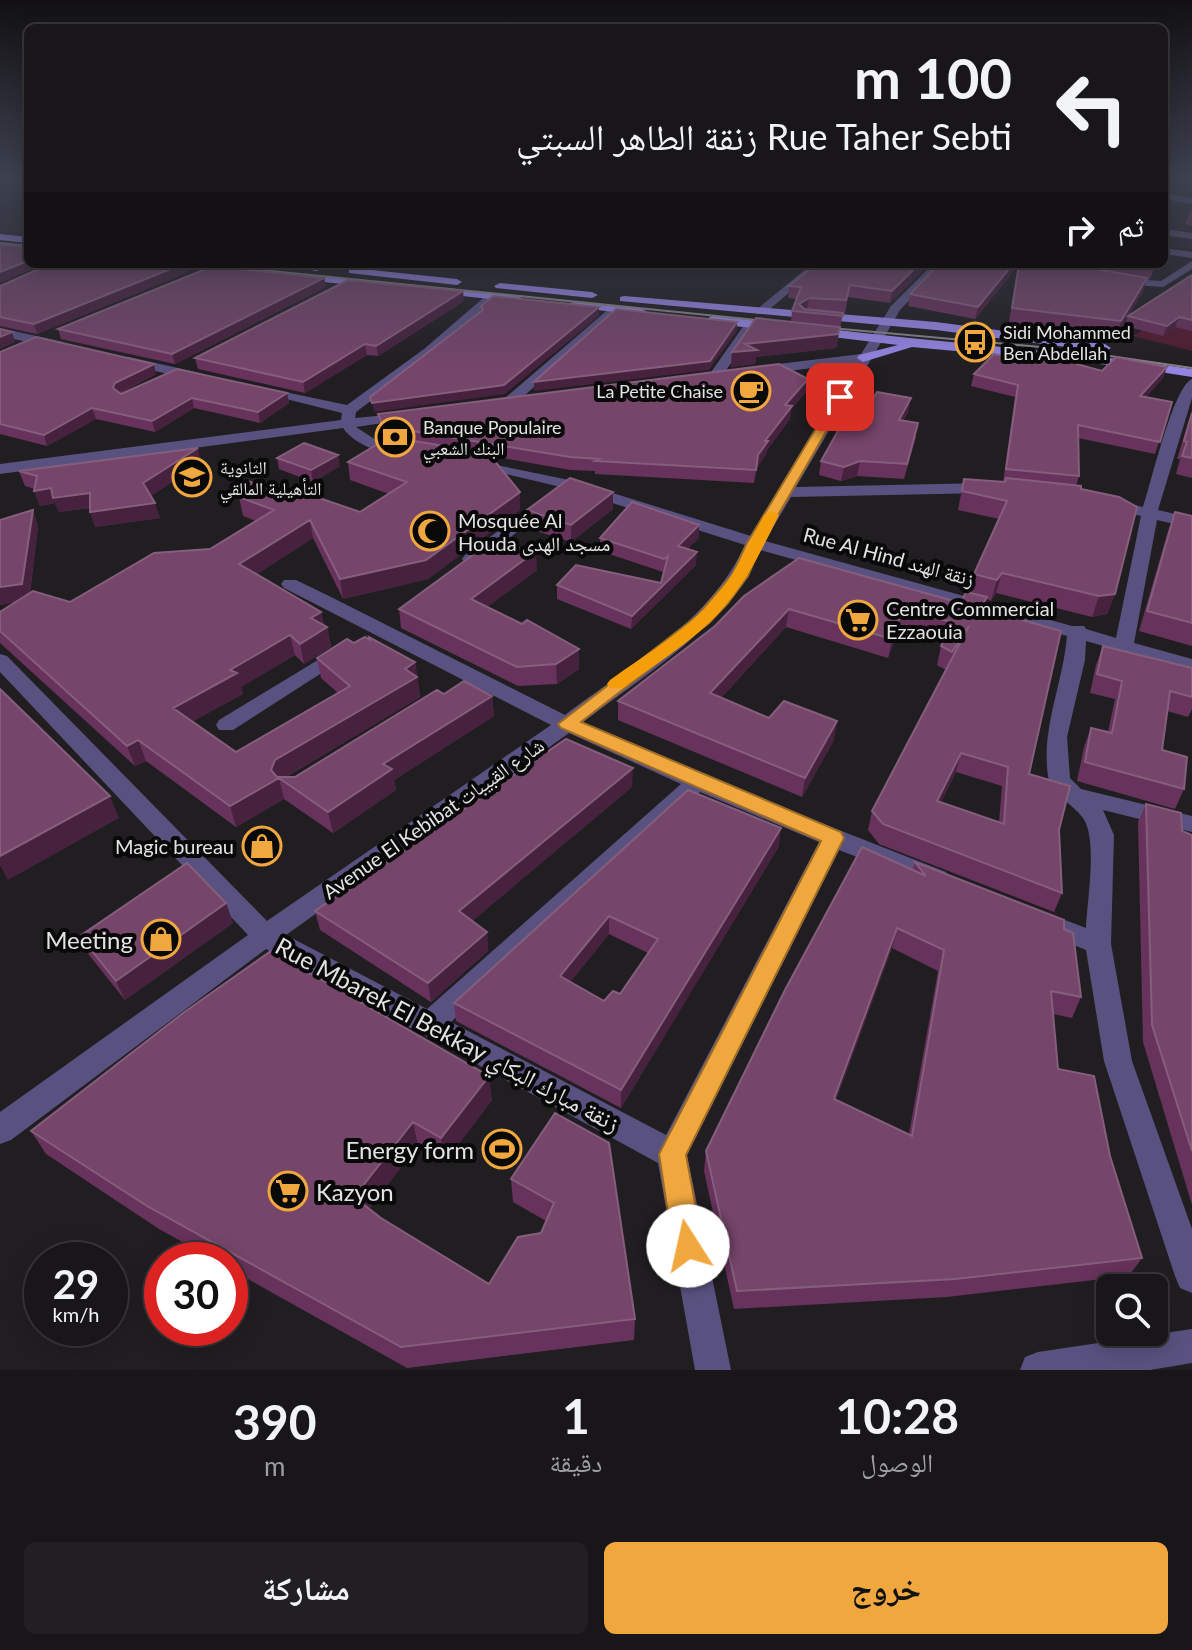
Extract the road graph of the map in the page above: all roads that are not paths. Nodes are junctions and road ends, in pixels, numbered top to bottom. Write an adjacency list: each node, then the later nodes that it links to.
1 (0, 247): 2 (main road)
2 (24, 250)
3 (1168, 252): 4 (street)
4 (1192, 255)
5 (1192, 264): 12 (street)
6 (214, 268): 10 (main road); 11 (street)
7 (813, 268): 18 (street)
8 (935, 268): 16 (street, Avenue El Kebibat شارع القبيبات)
9 (276, 269): 13 (main road); 18 (main road)
10 (244, 271)
11 (188, 279)
12 (1104, 279)
13 (349, 282): 14 (street); 15 (main road)
14 (323, 296)
15 (492, 296): 17 (main road); 42 (street)
16 (895, 308): 20 (main road); 22 (street, Avenue El Kebibat شارع القبيبات)
17 (615, 309): 19 (main road); 40 (street)
18 (760, 312): 22 (main road)
19 (751, 324): 22 (main road); 34 (street)
20 (936, 326): 22 (main road); 31 (main road)
21 (67, 329): 24 (street)
22 (882, 330): 25 (main road); 30 (street, Avenue El Kebibat شارع القبيبات)
23 (0, 332): 24 (street)
24 (39, 340): 26 (street); 27 (street)
25 (925, 345): 30 (main road); 33 (main road)
26 (69, 347)
27 (13, 351)
28 (115, 358): 32 (street)
29 (202, 358): 32 (street)
30 (863, 358): 34 (street); 48 (street, Avenue El Kebibat شارع القبيبات)
31 (1192, 362)
32 (175, 372): 36 (street); 38 (street)
33 (1192, 373)
34 (730, 374): 35 (street)
35 (700, 377)
36 (204, 378)
37 (1192, 383): 50 (street)
38 (151, 385)
39 (248, 388): 42 (street)
40 (542, 397)
41 (421, 413): 42 (street)
42 (348, 417): 43 (street); 45 (street)
43 (415, 452)
44 (459, 460): 46 (street, Rue Al Hind زنقة الهند)
45 (0, 469)
46 (569, 484): 52 (street, Rue Al Hind زنقة الهند); 53 (street)
47 (998, 489): 48 (street)
48 (786, 492): 52 (street, Avenue El Kebibat شارع القبيبات)
49 (1090, 499): 50 (street)
50 (1150, 512): 51 (street); 57 (street)
51 (1192, 523)
52 (755, 543): 56 (street, Rue Al Hind زنقة الهند); 62 (street, Avenue El Kebibat شارع القبيبات)
53 (457, 570)
54 (290, 584): 55 (street)
55 (388, 622): 60 (street); 63 (street)
56 (1077, 630): 57 (street, Rue Al Hind زنقة الهند); 65 (street)
57 (1124, 643): 59 (street, Rue Al Hind زنقة الهند)
58 (0, 660): 70 (street, Rue Mbarek El Bekkay زنقة مبارك البكاي)
59 (1192, 665)
60 (474, 676): 61 (street); 62 (street)
61 (447, 692)
62 (567, 724): 64 (street); 70 (street, Avenue El Kebibat شارع القبيبات)
63 (226, 725)
64 (698, 781): 67 (street); 72 (street)
65 (1074, 795): 66 (street); 71 (street)
66 (1192, 824)
67 (833, 838): 68 (street); 74 (street)
68 (951, 885)
69 (1024, 914): 71 (street)
70 (265, 936): 72 (street, Rue Mbarek El Bekkay زنقة مبارك البكاي); 73 (street, Avenue El Kebibat شارع القبيبات)
71 (1098, 944): 75 (street)
72 (431, 1023): 74 (street, Rue Mbarek El Bekkay زنقة مبارك البكاي)
73 (0, 1130)
74 (672, 1154): 77 (street)
75 (1192, 1276)
76 (1192, 1346): 78 (street)
77 (713, 1370)
78 (1038, 1370)

